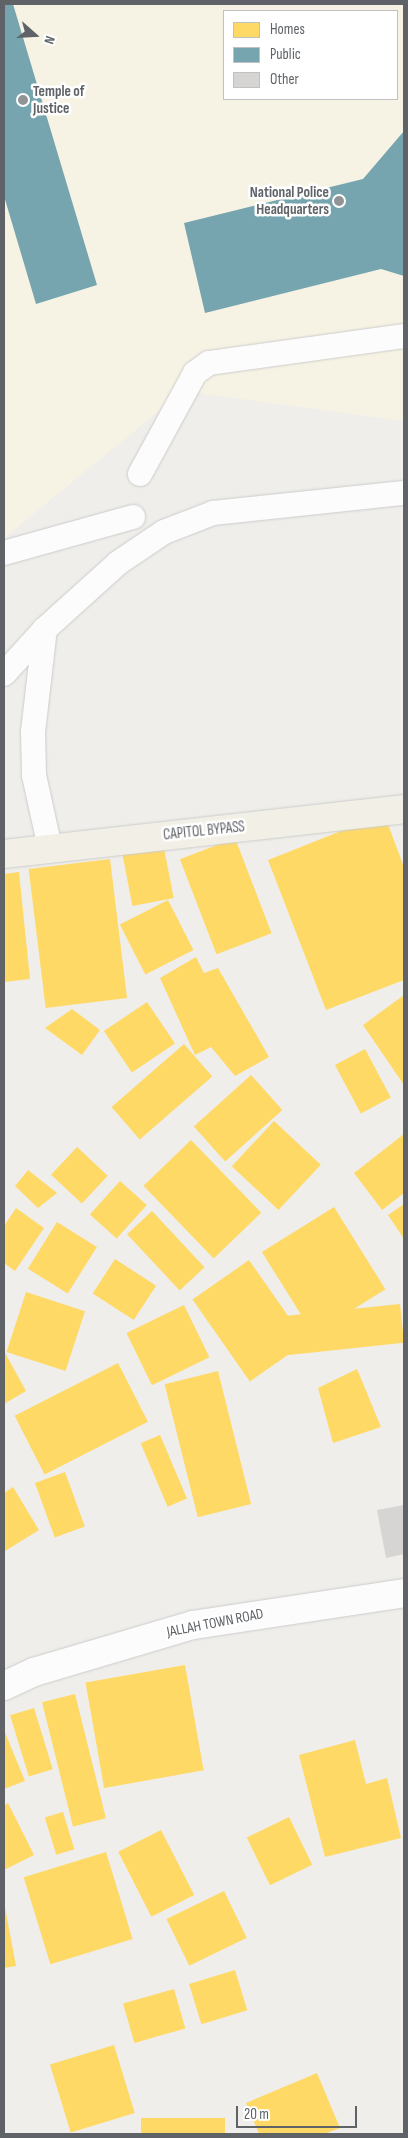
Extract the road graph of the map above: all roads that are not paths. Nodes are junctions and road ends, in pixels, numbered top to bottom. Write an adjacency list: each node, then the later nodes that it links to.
1 (404, 336): 2 (lane)
2 (140, 474)
3 (404, 493): 6 (lane)
4 (133, 517): 5 (lane)
5 (4, 553)
6 (45, 629): 7 (lane); 9 (lane)
7 (4, 674)
8 (404, 809): 9 (highway, CAPITOL BYPASS)
9 (50, 848): 10 (highway, CAPITOL BYPASS)
10 (4, 854)
11 (404, 1593): 12 (street, JALLAH TOWN ROAD)
12 (4, 1686)

